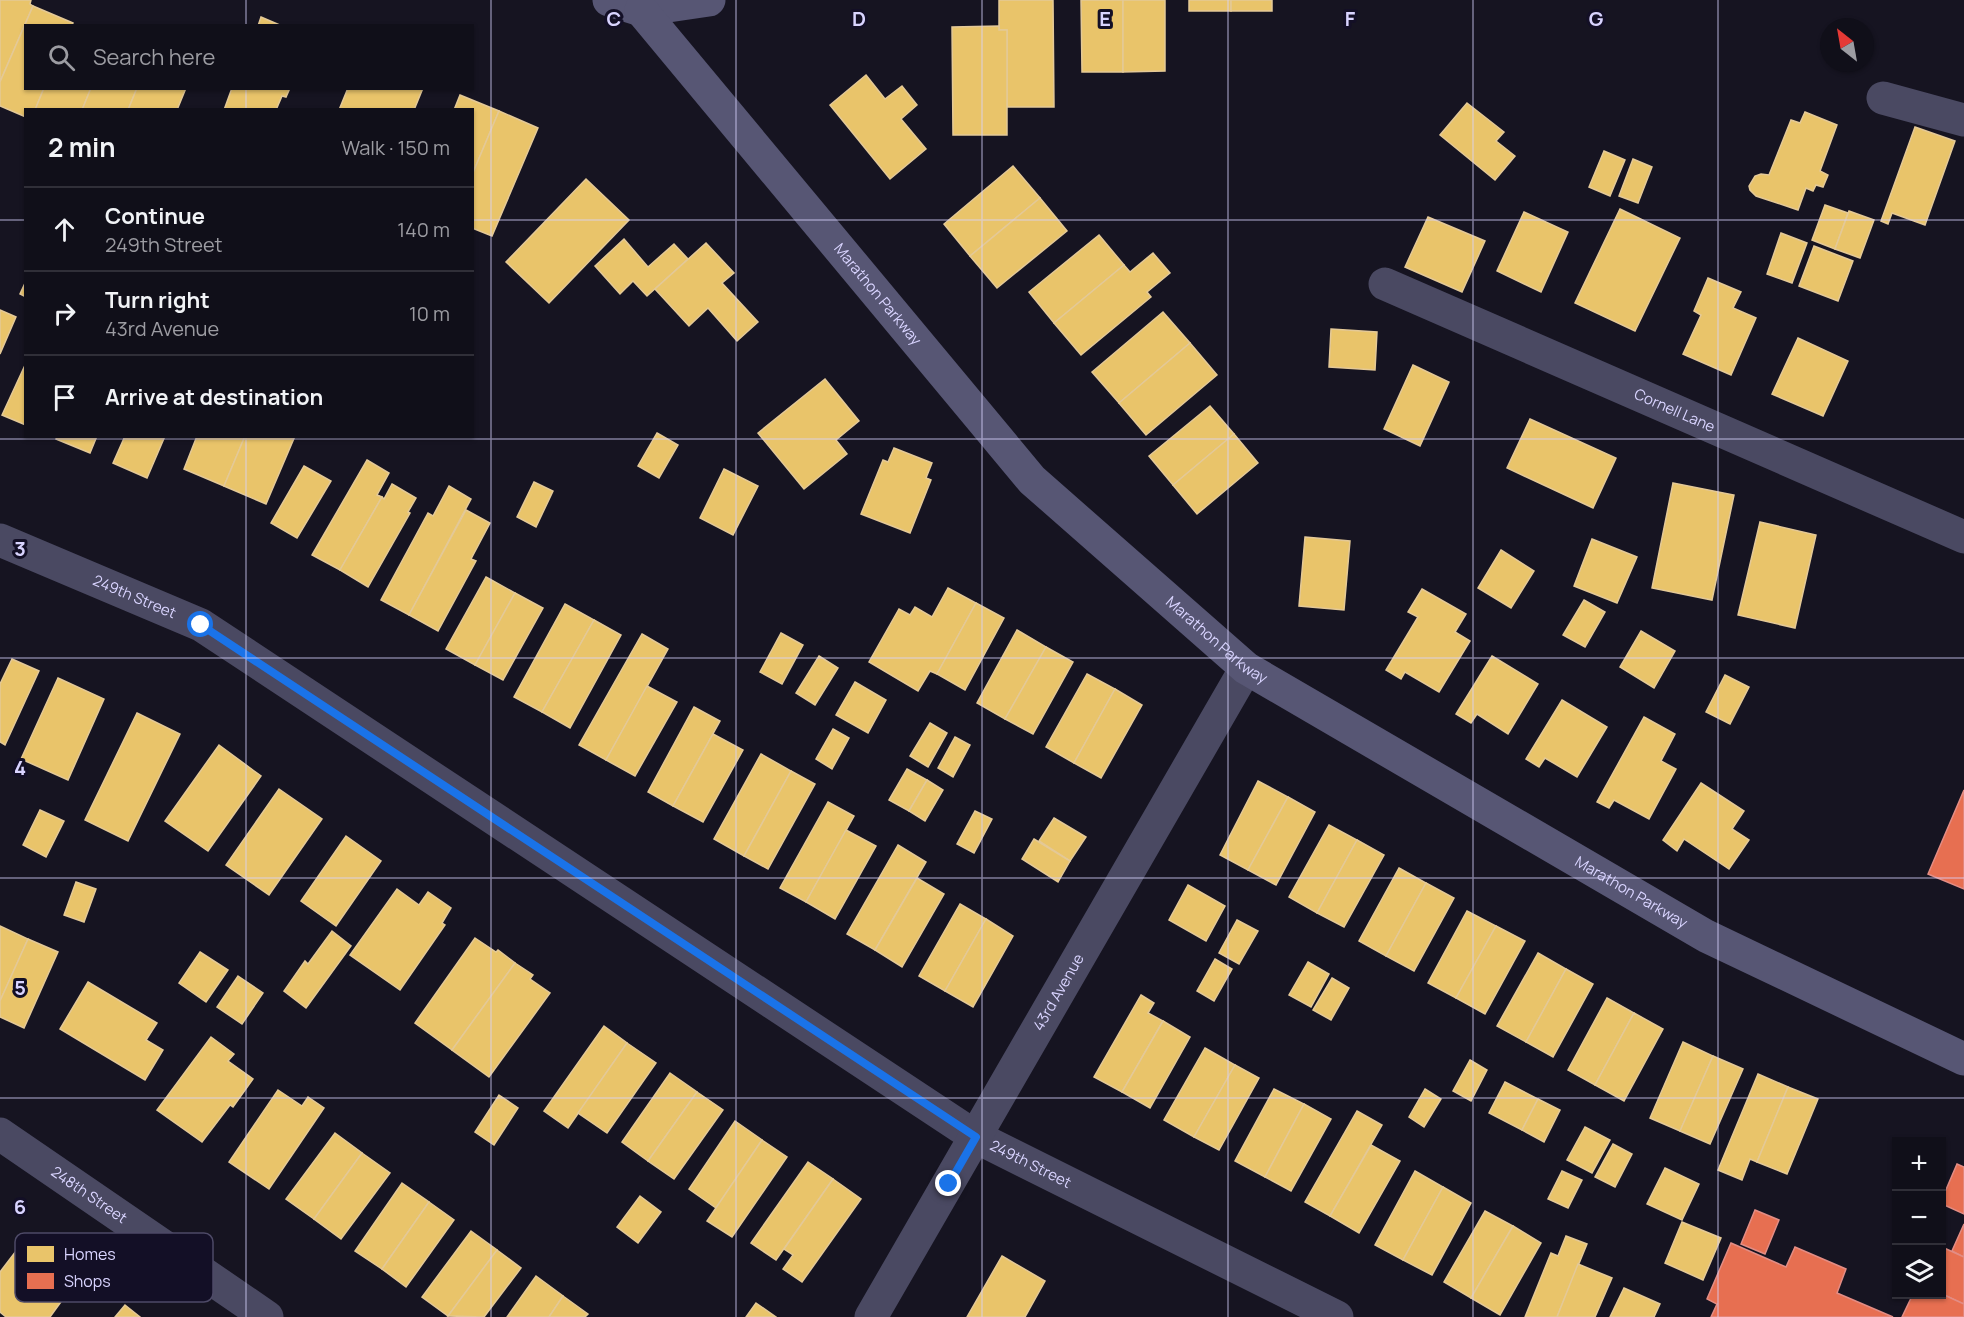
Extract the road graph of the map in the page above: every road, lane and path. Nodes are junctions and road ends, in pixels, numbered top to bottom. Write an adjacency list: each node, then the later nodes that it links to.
1 (609, 0): 3 (street)
2 (709, 0): 3 (street)
3 (641, 10): 9 (street, Marathon Parkway)
4 (1883, 98): 5 (street)
5 (1964, 120)
6 (1385, 284): 7 (street, Cornell Lane)
7 (1964, 537)
8 (0, 540): 12 (street, 249th Street)
9 (1246, 668): 10 (street, Marathon Parkway); 12 (street, 43rd Avenue)
10 (1964, 1059)
11 (0, 1134): 13 (street, 248th Street)
12 (976, 1137): 16 (street, 43rd Avenue); 17 (street, 249th Street)
13 (144, 1233)
14 (213, 1280): 15 (street, 248th Street)
15 (267, 1317)
16 (871, 1317)
17 (1337, 1317)

